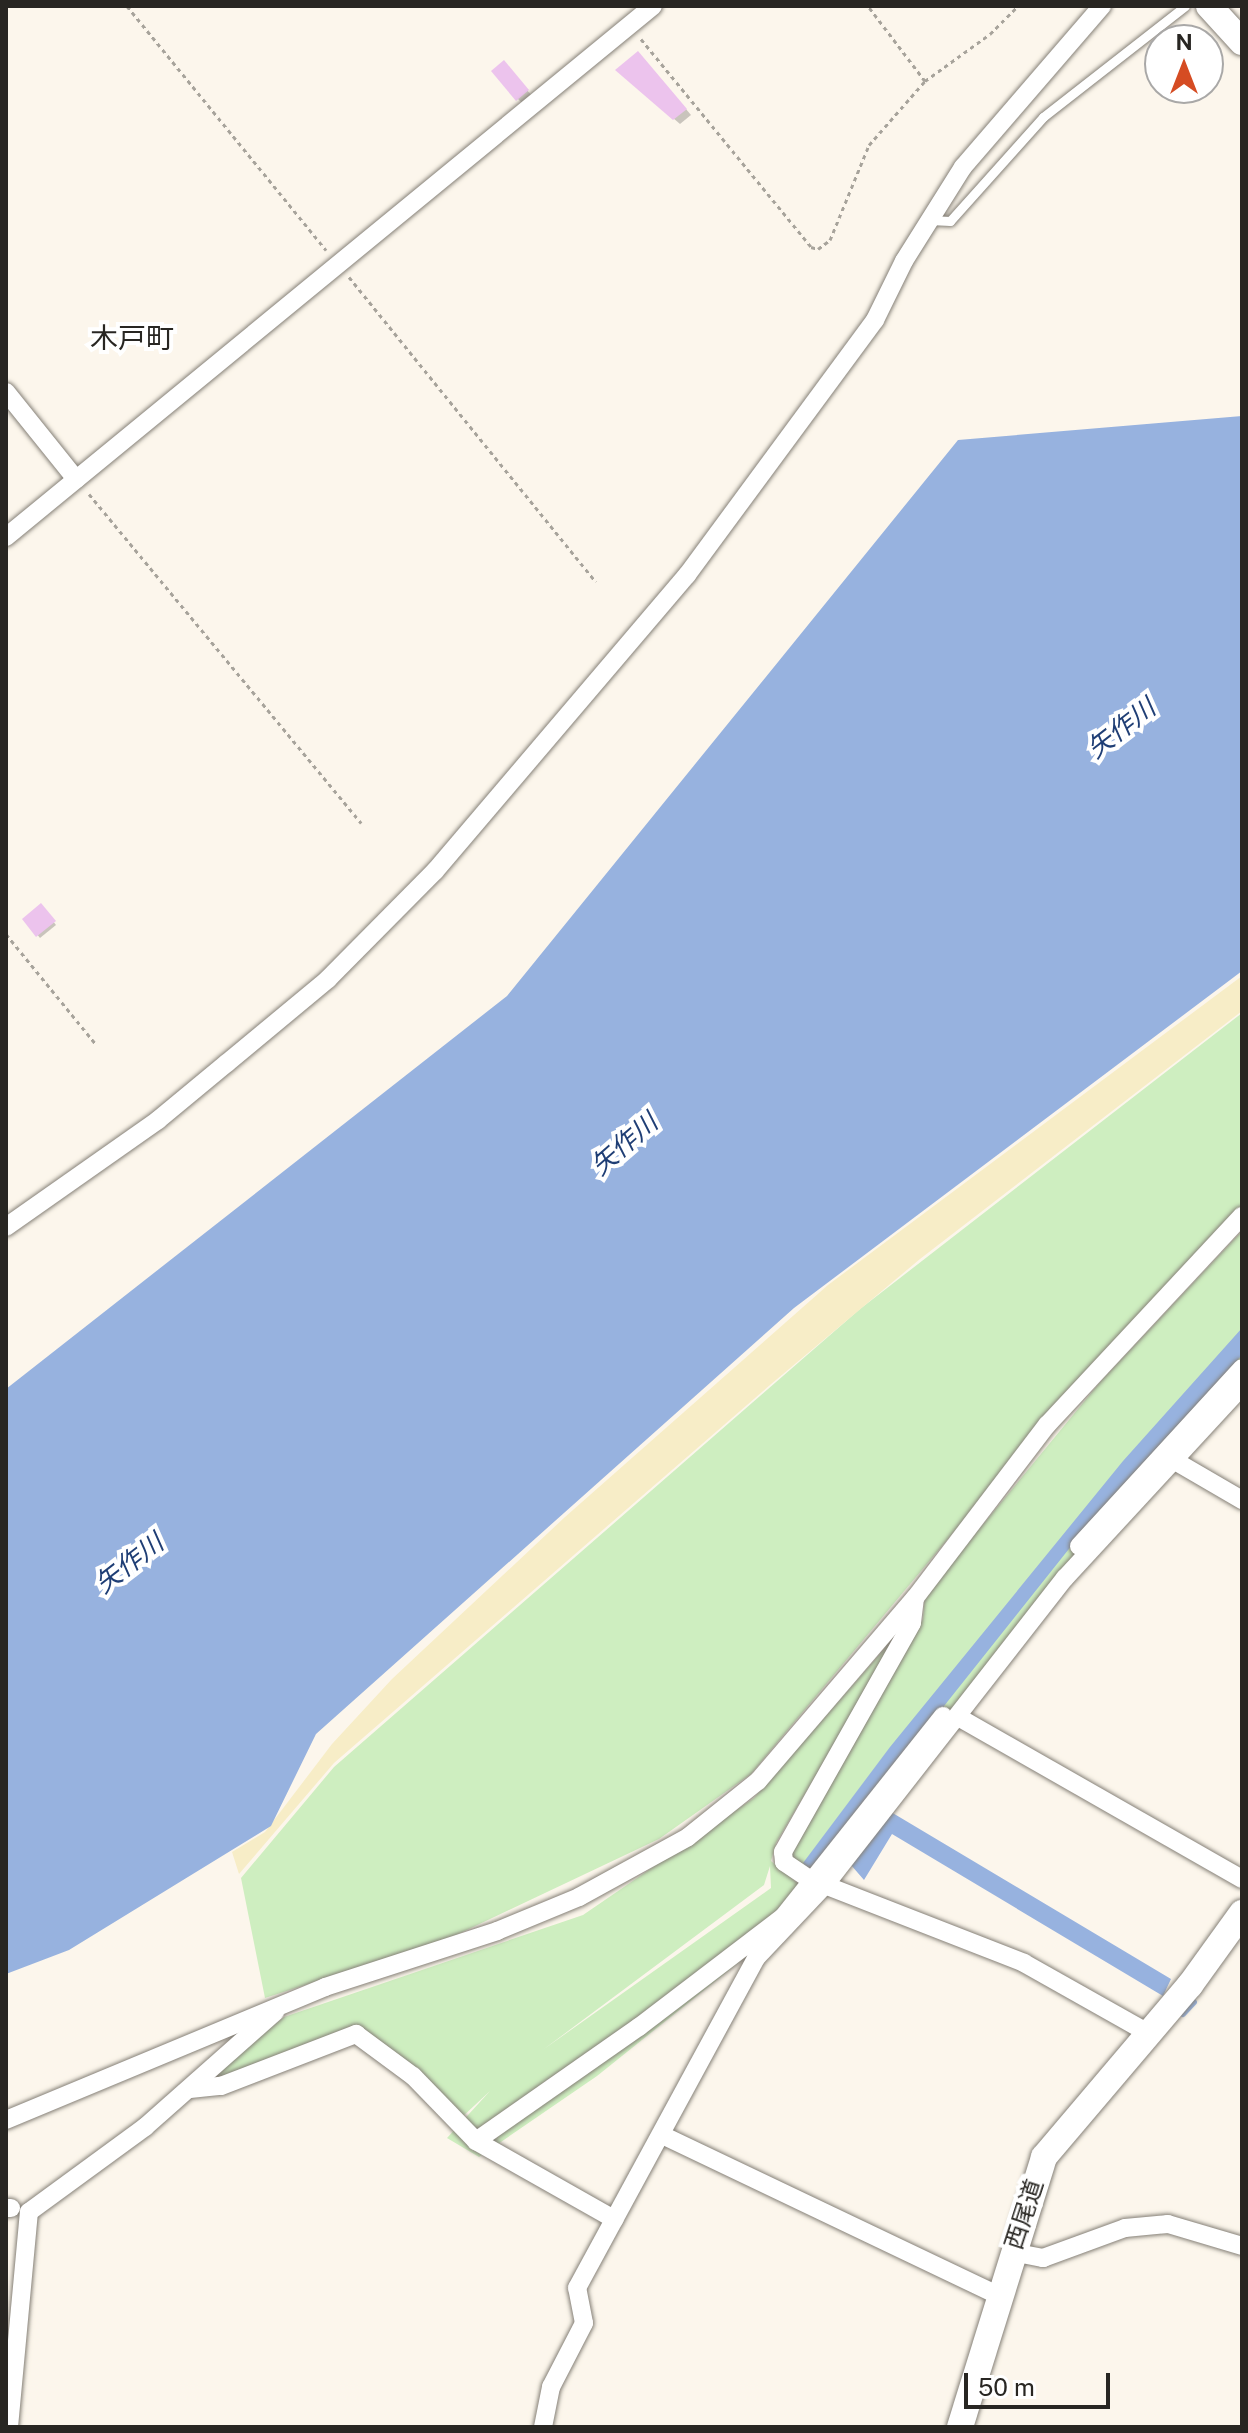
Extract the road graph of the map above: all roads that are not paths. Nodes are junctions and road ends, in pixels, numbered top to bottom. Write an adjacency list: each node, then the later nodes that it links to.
1 (653, 6): 8 (street)
2 (1102, 6): 6 (street)
3 (1185, 6): 6 (lane)
4 (1209, 6): 5 (street)
5 (1242, 42)
6 (929, 219): 11 (street)
7 (6, 392): 8 (street)
8 (76, 479): 9 (street)
9 (6, 537)
10 (1242, 1216): 16 (street)
11 (6, 1227)
12 (1242, 1368): 19 (street)
13 (1242, 1386): 14 (street)
14 (1175, 1461): 15 (street); 17 (street)
15 (1242, 1500)
16 (915, 1598): 19 (street); 21 (street)
17 (958, 1717): 18 (street); 19 (street)
18 (1242, 1879)
19 (817, 1882): 22 (street); 25 (street); 26 (street)
20 (1242, 1913): 22 (street, 西尾道)
21 (285, 2003): 23 (street); 24 (street)
22 (1150, 2034): 29 (street, 西尾道)
23 (190, 2089): 26 (street); 31 (street)
24 (6, 2120)
25 (662, 2135): 27 (street); 30 (street)
26 (476, 2141): 27 (street)
27 (614, 2219): 32 (street)
28 (1242, 2246): 29 (street)
29 (1012, 2252): 30 (street, 西尾道)
30 (998, 2295): 33 (street, 西尾道)
31 (9, 2427)
32 (543, 2427)
33 (960, 2427)

